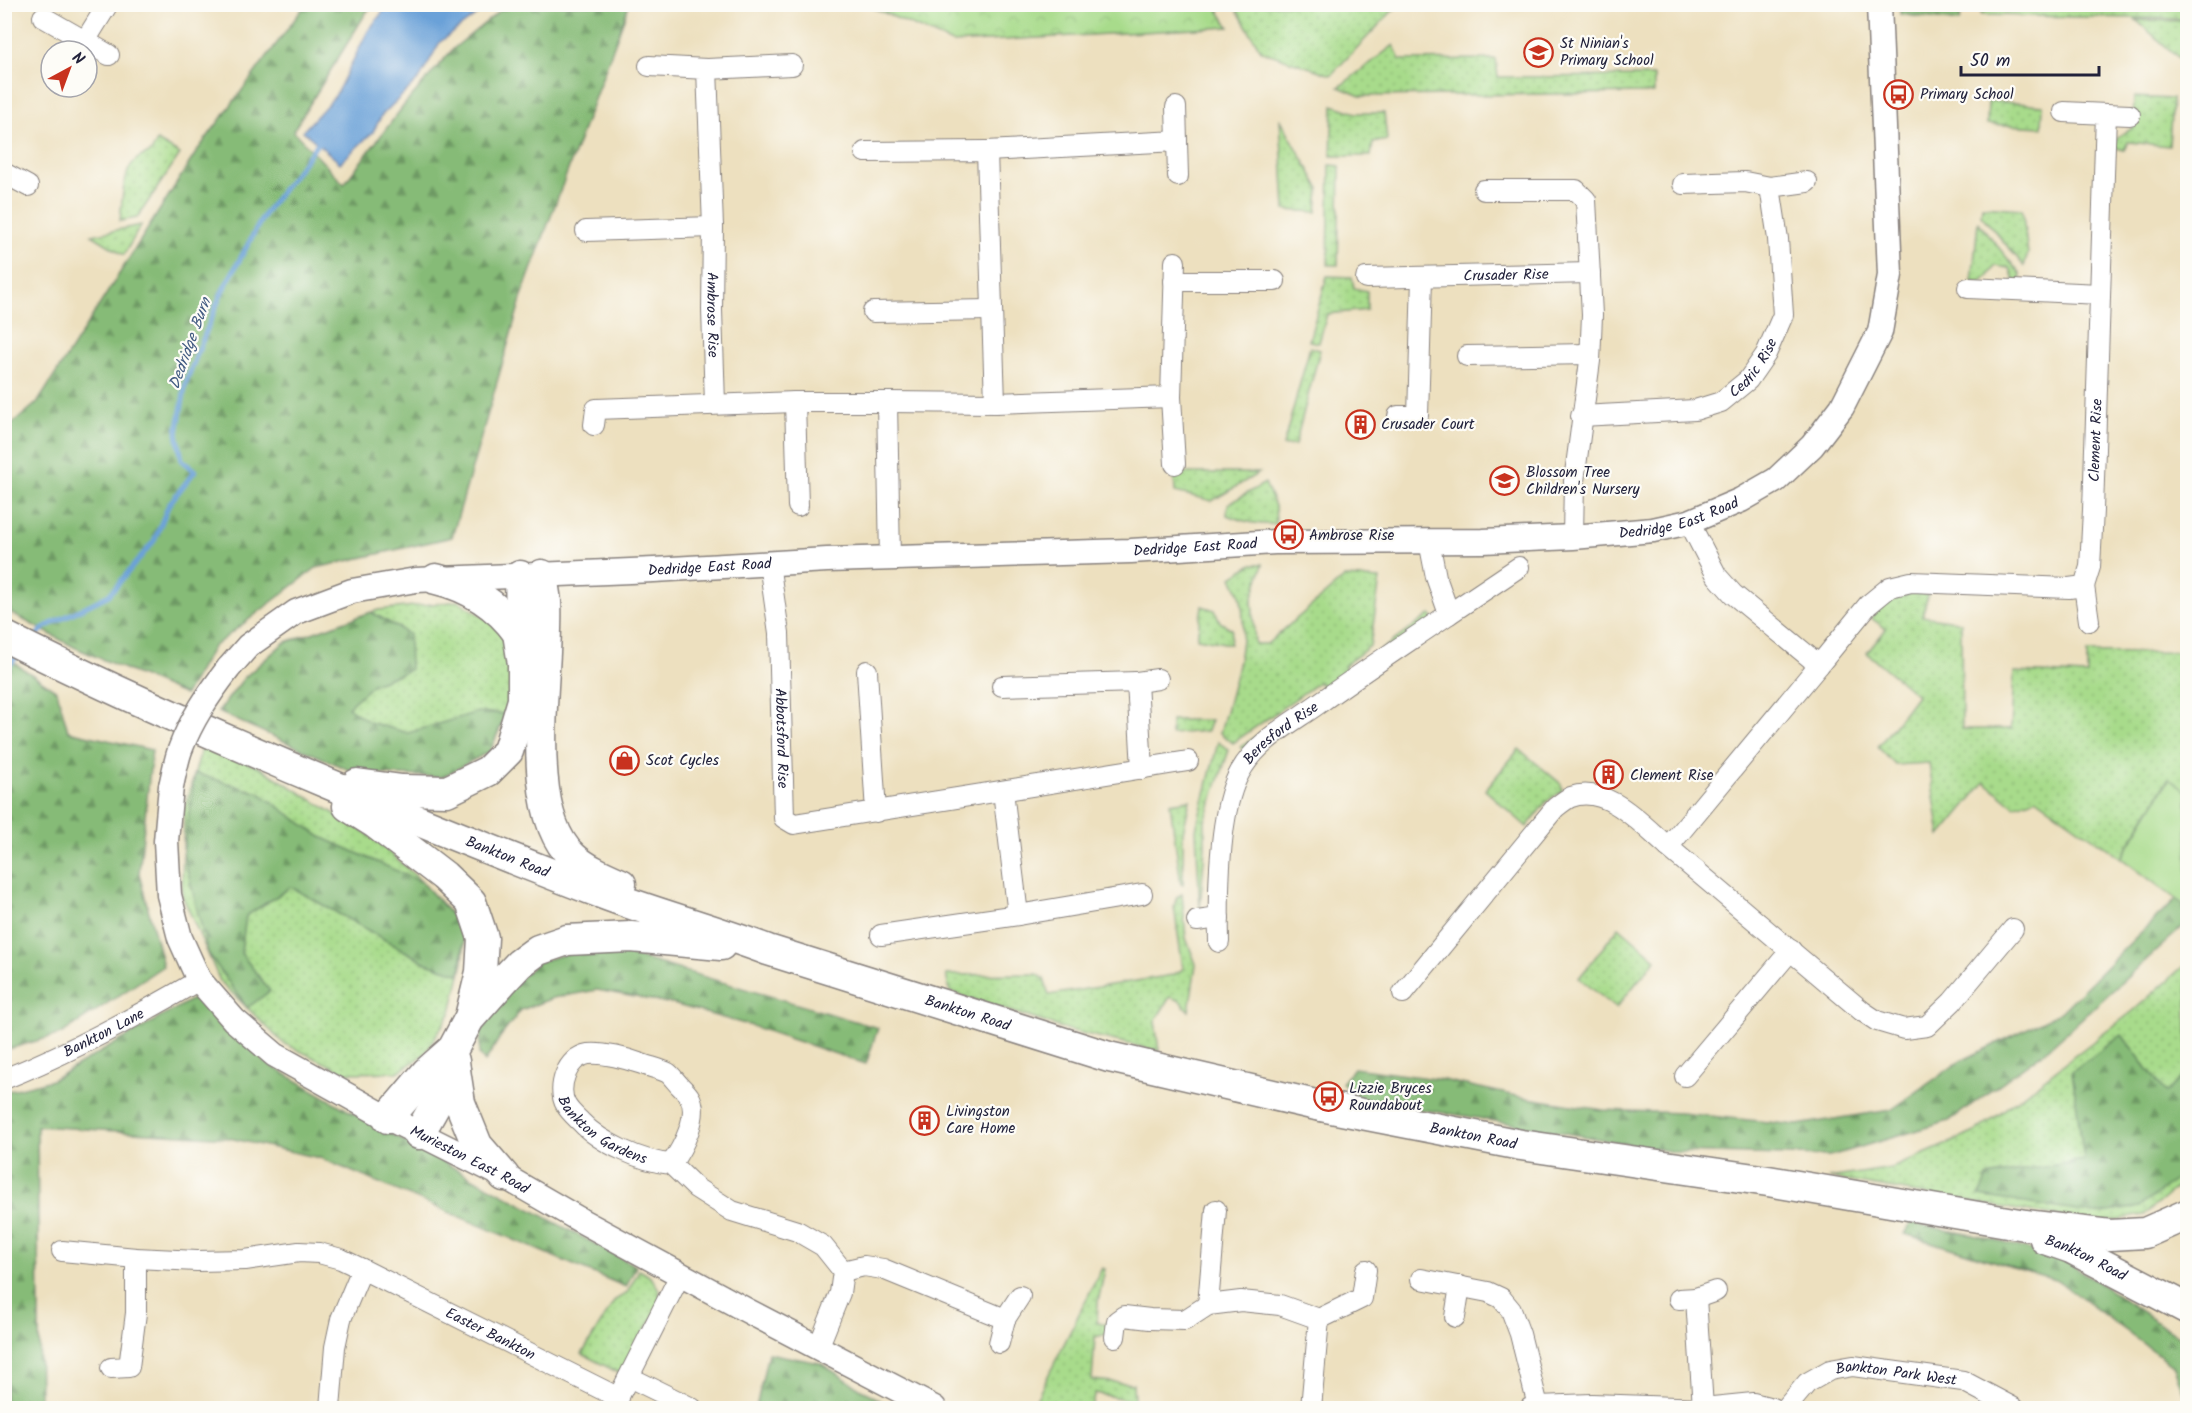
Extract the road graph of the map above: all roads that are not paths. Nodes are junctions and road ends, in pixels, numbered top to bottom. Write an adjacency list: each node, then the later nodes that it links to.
1 (108, 4): 5 (street)
2 (1879, 4): 47 (street, Dedridge East Road)
3 (43, 16): 4 (street)
4 (82, 39)
5 (86, 39)
6 (99, 49): 7 (street)
7 (109, 55)
8 (792, 64): 10 (street)
9 (649, 66): 10 (street)
10 (707, 69): 25 (street, Ambrose Rise)
11 (1176, 107): 15 (street)
12 (2064, 112): 13 (street)
13 (2106, 114): 14 (street); 32 (street, Clement Rise)
14 (2130, 116)
15 (1177, 141): 16 (street); 19 (street)
16 (987, 151): 17 (street); 33 (street)
17 (865, 152)
18 (4, 173): 22 (street)
19 (1178, 176)
20 (1807, 182): 23 (street)
21 (1683, 184): 23 (street)
22 (28, 186)
23 (1770, 187): 43 (street, Cedric Rise)
24 (1484, 190): 27 (street)
25 (713, 227): 26 (street); 41 (street, Ambrose Rise)
26 (586, 231)
27 (1590, 273): 28 (street, Crusader Rise); 35 (street)
28 (1422, 277): 29 (street, Crusader Rise); 42 (street)
29 (1366, 278)
30 (1275, 280): 37 (street)
31 (1968, 288): 32 (street)
32 (2100, 294): 55 (street, Clement Rise)
33 (991, 310): 34 (street); 40 (street)
34 (873, 312)
35 (1590, 354): 36 (street); 43 (street)
36 (1467, 356)
37 (1171, 397): 40 (street); 45 (street)
38 (795, 402): 39 (street); 41 (street); 46 (street)
39 (887, 402): 40 (street); 50 (street)
40 (995, 403)
41 (715, 404): 44 (street)
42 (1398, 416)
43 (1581, 416): 48 (street)
44 (594, 425)
45 (1175, 464)
46 (798, 506)
47 (1689, 522): 48 (street, Dedridge East Road); 60 (street)
48 (1572, 537): 49 (street, Dedridge East Road)
49 (1429, 540): 50 (street, Dedridge East Road); 56 (street)
50 (890, 559): 51 (street, Dedridge East Road)
51 (769, 563): 53 (street, Dedridge East Road); 71 (street, Abbotsford Rise)
52 (1519, 567): 56 (street, Beresford Rise)
53 (531, 575): 54 (street, Dedridge East Road); 58 (main road); 79 (main road)
54 (436, 579): 58 (main road); 69 (street, Dedridge East Road, bridge)
55 (2084, 586): 57 (street, Clement Rise); 60 (street)
56 (1449, 614): 75 (street, Beresford Rise)
57 (2089, 621)
58 (518, 633): 68 (main road)
59 (4, 636): 66 (main road, Bankton Road)
60 (1819, 665): 72 (street)
61 (867, 671): 71 (street)
62 (1158, 679): 63 (street)
63 (1137, 682): 64 (street); 67 (street)
64 (1002, 686)
65 (1188, 761): 67 (street, Abbotsford Rise)
66 (290, 768): 68 (main road, Bankton Road); 85 (main road)
67 (1142, 769): 70 (street, Abbotsford Rise)
68 (318, 779): 79 (main road, Bankton Road)
69 (171, 786): 83 (street, Murieston East Road)
70 (1003, 792): 71 (street, Abbotsford Rise); 74 (street)
71 (876, 812)
72 (1668, 847): 82 (street); 84 (street)
73 (1142, 894): 74 (street)
74 (1018, 915): 78 (street)
75 (1219, 918): 76 (street); 80 (street, Beresford Rise)
76 (1197, 921)
77 (2013, 929): 82 (street)
78 (881, 935)
79 (732, 936): 81 (main road, Bankton Road)
80 (1219, 942)
81 (768, 950): 85 (main road); 95 (main road, Bankton Road)
82 (1791, 950): 87 (street)
83 (199, 980): 88 (street, Bankton Lane); 89 (street, Murieston East Road)
84 (1403, 993)
85 (469, 1019): 86 (main road)
86 (454, 1060): 89 (main road); 90 (main road); 92 (main road)
87 (1685, 1076)
88 (4, 1079)
89 (388, 1118): 90 (street, Murieston East Road)
90 (418, 1134): 92 (street, Murieston East Road)
91 (671, 1164): 91 (street, Bankton Gardens); 100 (street, Bankton Gardens)
92 (504, 1176): 101 (street, Murieston East Road)
93 (1216, 1210): 106 (street)
94 (2187, 1214): 95 (main road, Bankton Road)
95 (1981, 1217): 107 (main road, Bankton Road)
96 (62, 1251): 97 (street, Easter Bankton)
97 (136, 1258): 98 (street, Easter Bankton); 114 (street)
98 (362, 1269): 116 (street, Easter Bankton); 118 (street)
99 (1366, 1270): 110 (street)
100 (843, 1271): 109 (street); 113 (street)
101 (680, 1275): 113 (street, Murieston East Road); 115 (street, Easter Bankton)
102 (1421, 1279): 103 (street)
103 (1460, 1286): 108 (street); 117 (street)
104 (1716, 1291): 122 (street)
105 (1020, 1296): 109 (street)
106 (1208, 1305): 110 (street); 111 (street)
107 (2187, 1309)
108 (1455, 1317)
109 (1005, 1319): 112 (street)
110 (1319, 1319): 121 (street)
111 (1115, 1337)
112 (999, 1343)
113 (818, 1348): 120 (street, Murieston East Road)
114 (111, 1368)
115 (629, 1377): 116 (street, Easter Bankton); 119 (street)
116 (616, 1403)
117 (1534, 1407): 122 (street)
118 (330, 1408)
119 (692, 1408)
120 (934, 1408)
121 (1311, 1408)
122 (1703, 1408): 123 (street)
123 (1772, 1408)
124 (1786, 1408): 125 (street, Bankton Park West)
125 (2014, 1408)

